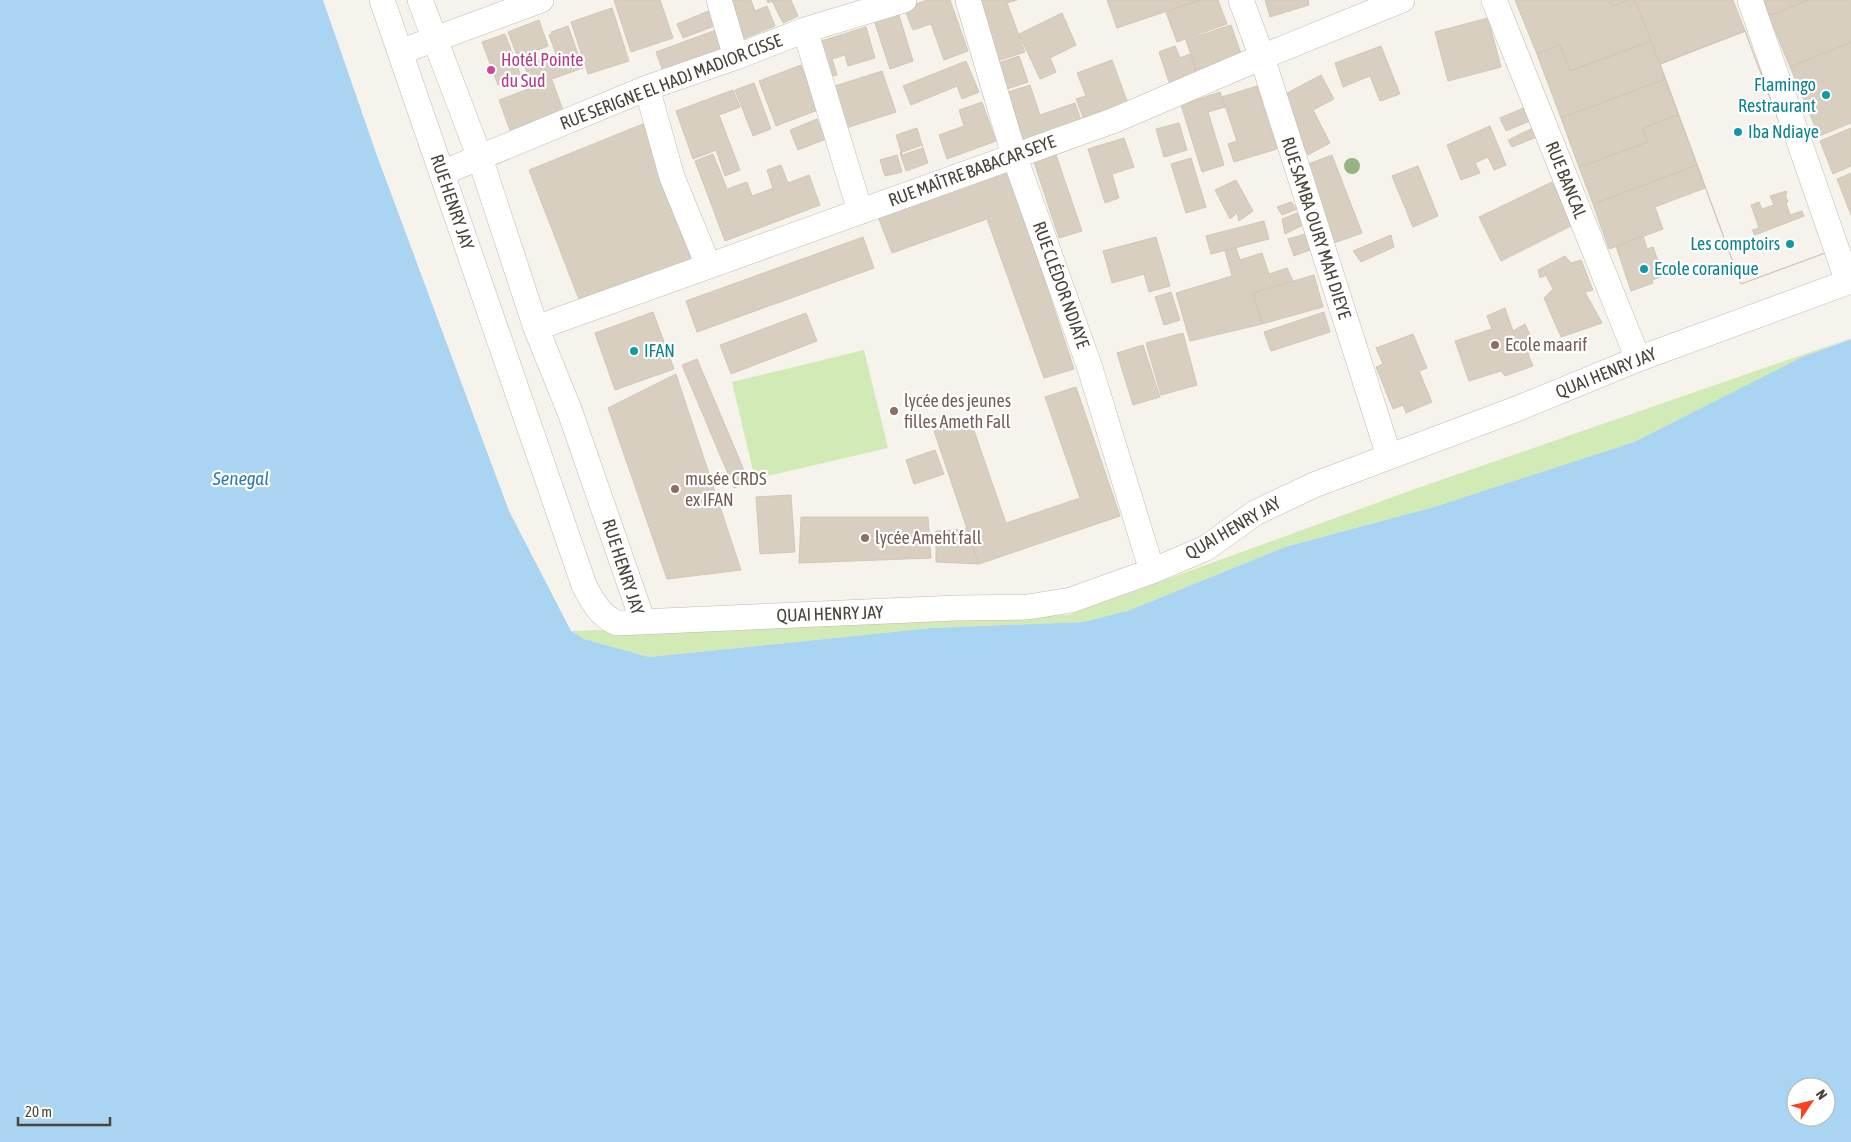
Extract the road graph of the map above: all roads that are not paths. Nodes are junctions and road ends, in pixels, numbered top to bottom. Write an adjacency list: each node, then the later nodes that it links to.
1 (382, 0): 13 (street, RUE HENRY JAY)
2 (420, 0): 12 (street, RUE HENRY JAY)
3 (541, 0): 12 (street)
4 (719, 0): 14 (street)
5 (904, 0): 11 (street, RUE SERIGNE EL HADJ MADIOR CISSE)
6 (968, 0): 17 (street, RUE CLÉDOR NDIAYE)
7 (1241, 0): 15 (street, RUE SAMBA OURY MAH DIEYE)
8 (1402, 0): 15 (street, RUE MAÎTRE BABACAR SEYE)
9 (1494, 0): 24 (street, RUE BANCAL)
10 (1750, 0): 22 (street)
11 (806, 30): 14 (street, RUE SERIGNE EL HADJ MADIOR CISSE); 20 (street)
12 (434, 39): 13 (street); 18 (street, RUE HENRY JAY)
13 (400, 52): 19 (street, RUE HENRY JAY)
14 (736, 57): 16 (street, RUE SERIGNE EL HADJ MADIOR CISSE)
15 (1262, 57): 17 (street, RUE MAÎTRE BABACAR SEYE); 25 (street, RUE SAMBA OURY MAH DIEYE)
16 (647, 88): 18 (street, RUE SERIGNE EL HADJ MADIOR CISSE); 21 (street)
17 (1014, 155): 20 (street, RUE MAÎTRE BABACAR SEYE); 26 (street, RUE CLÉDOR NDIAYE)
18 (480, 158): 19 (street, RUE SERIGNE EL HADJ MADIOR CISSE); 23 (street, RUE HENRY JAY)
19 (442, 173): 27 (street, RUE HENRY JAY)
20 (860, 211): 21 (street, RUE MAÎTRE BABACAR SEYE)
21 (708, 265): 23 (street, RUE MAÎTRE BABACAR SEYE)
22 (1850, 282): 24 (street, QUAI HENRY JAY)
23 (536, 328): 27 (street, RUE HENRY JAY)
24 (1638, 359): 25 (street, QUAI HENRY JAY)
25 (1389, 456): 26 (street, QUAI HENRY JAY)
26 (1152, 571): 27 (street, QUAI HENRY JAY)
27 (644, 622)

